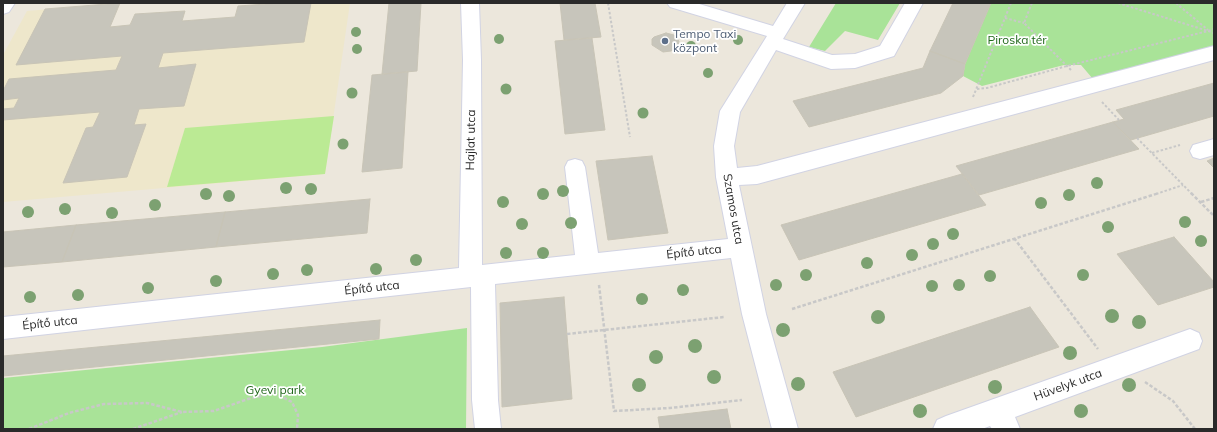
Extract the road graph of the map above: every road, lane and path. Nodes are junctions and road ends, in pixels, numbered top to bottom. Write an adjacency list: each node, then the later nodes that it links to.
1 (6, 3): 11 (street)
2 (470, 3): 34 (street, Hajlat utca)
3 (608, 3): 23 (path)
4 (676, 3): 17 (street)
5 (796, 3): 17 (street, Szamos utca)
6 (914, 3): 17 (street)
7 (1011, 3): 12 (path)
8 (1032, 3): 13 (path)
9 (1118, 3): 15 (path)
10 (1176, 3): 15 (path)
11 (3, 8)
12 (1005, 18): 13 (path); 21 (path)
13 (1024, 23): 19 (path)
14 (1214, 29): 15 (path)
15 (1208, 31): 16 (path); 19 (path)
16 (1214, 33)
17 (774, 37): 26 (street, Szamos utca)
18 (1214, 53): 20 (street)
19 (1067, 66): 20 (path); 21 (path)
20 (1087, 86): 22 (street)
21 (977, 89): 22 (path)
22 (966, 119): 26 (street)
23 (630, 138)
24 (1137, 138): 27 (path)
25 (575, 167): 33 (street)
26 (727, 177): 32 (street, Szamos utca)
27 (1183, 185): 29 (path); 31 (path)
28 (1214, 198): 29 (path)
29 (1201, 202): 30 (path)
30 (1214, 216)
31 (1014, 238): 35 (path); 41 (path)
32 (740, 247): 33 (street, Építő utca); 49 (street, Szamos utca)
33 (592, 264): 34 (street, Építő utca); 38 (path)
34 (476, 276): 37 (street, Építő utca); 48 (street, Hajlat utca)
35 (792, 309)
36 (724, 317): 38 (path)
37 (3, 328)
38 (605, 330): 39 (path); 42 (path)
39 (567, 334)
40 (1190, 341): 41 (street, Hüvelyk utca)
41 (1117, 367): 44 (street, Hüvelyk utca); 51 (path)
42 (742, 400)
43 (182, 412): 45 (path); 46 (path); 47 (path)
44 (1001, 420): 50 (street, Hüvelyk utca)
45 (29, 429)
46 (133, 429)
47 (297, 429)
48 (488, 429)
49 (785, 429)
50 (946, 429)
51 (1195, 429)

